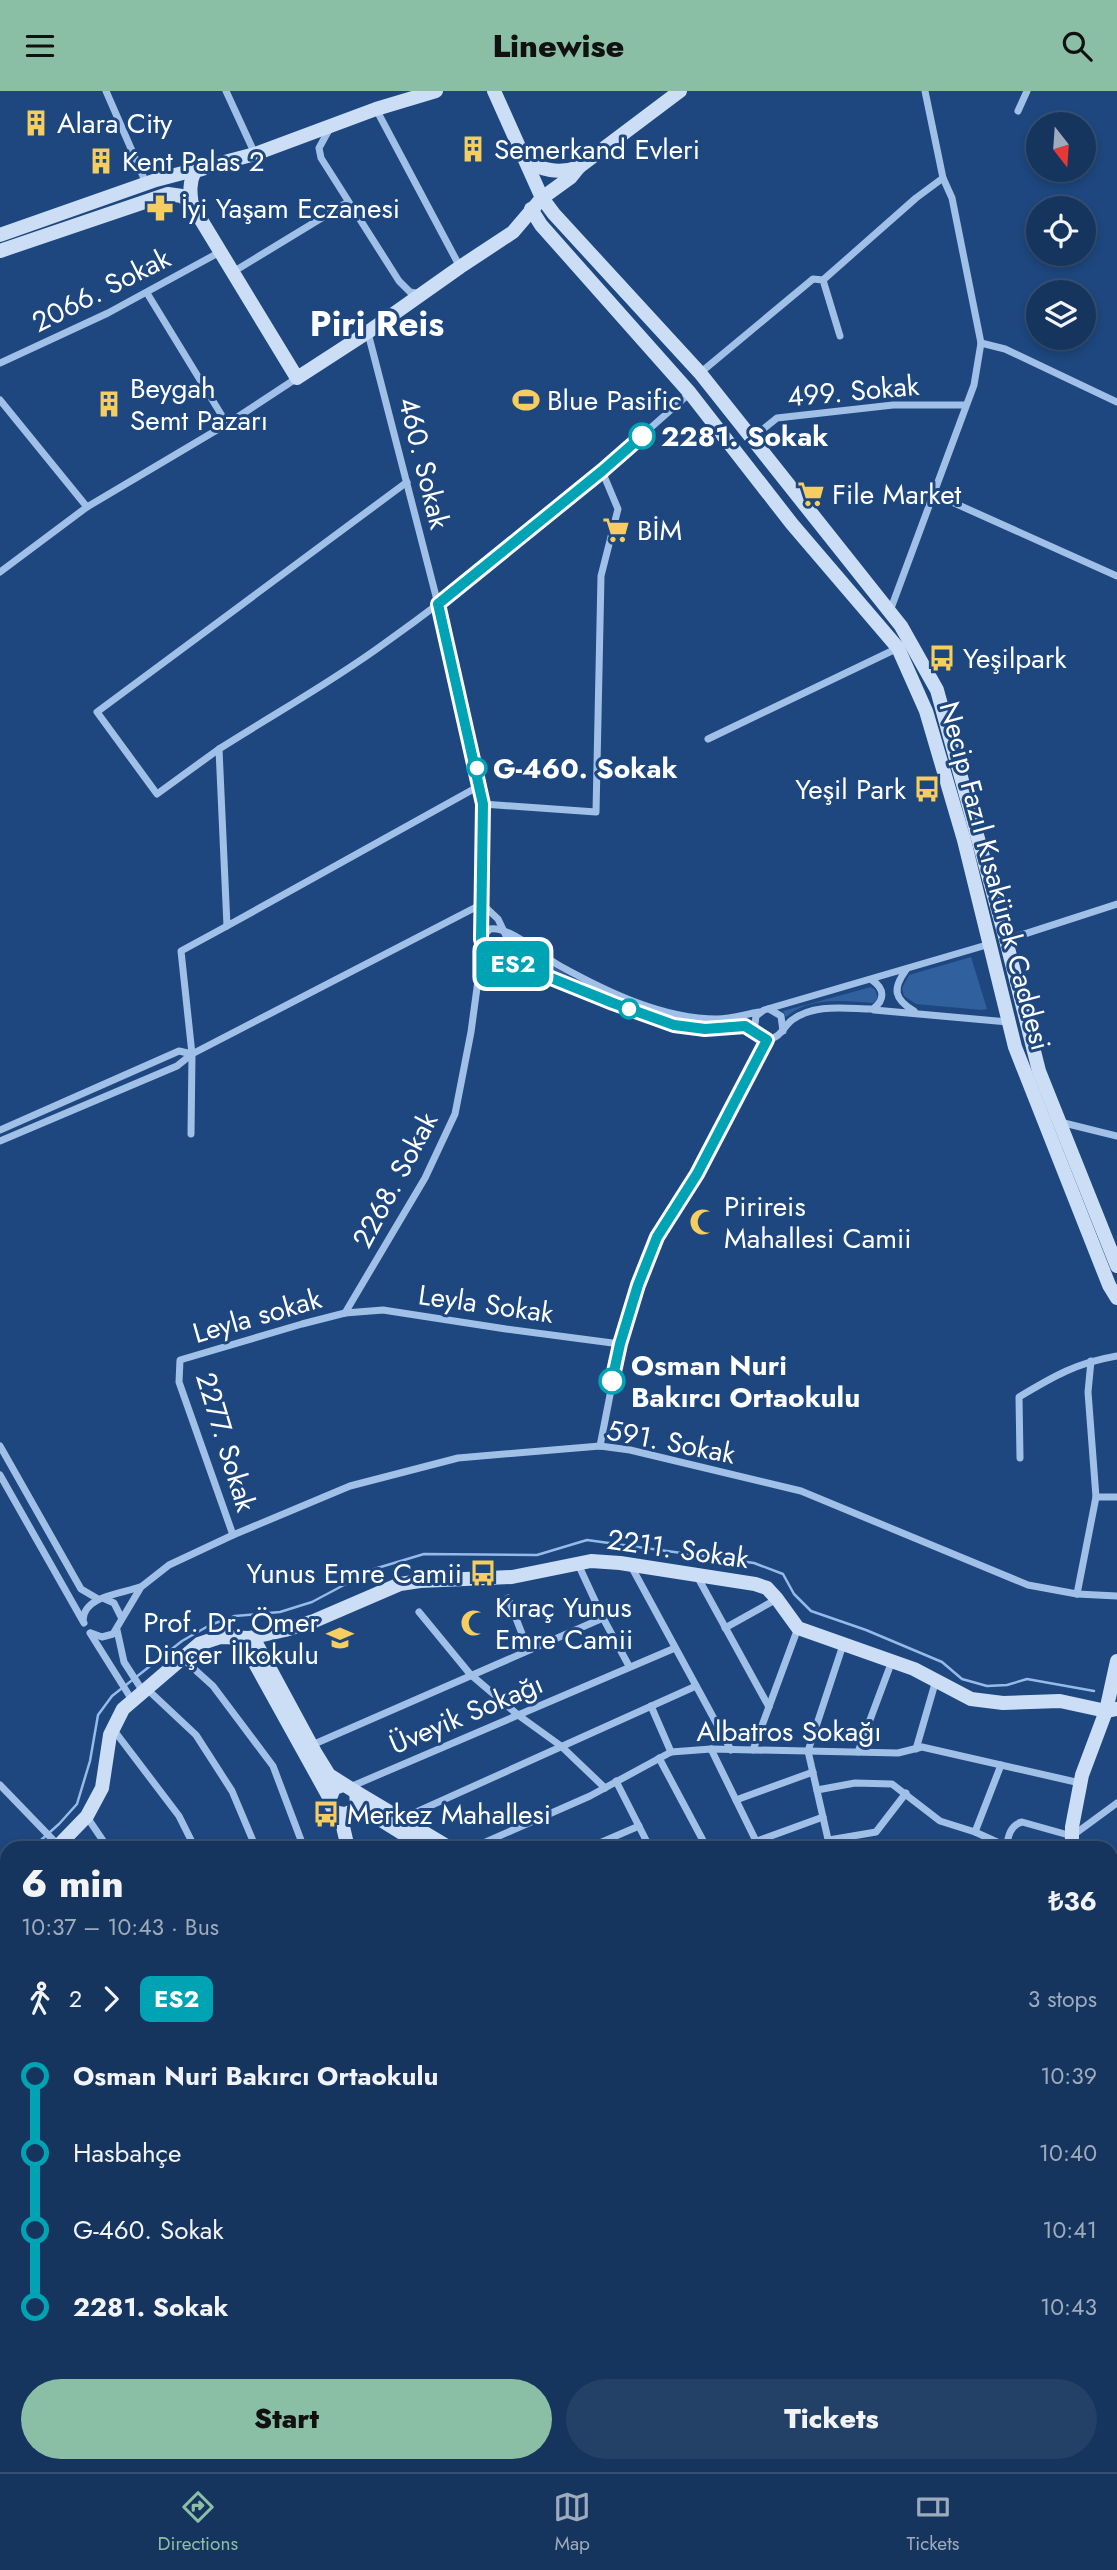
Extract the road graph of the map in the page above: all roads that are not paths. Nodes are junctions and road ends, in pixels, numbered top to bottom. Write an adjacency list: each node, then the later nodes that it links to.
1 (106, 91): 18 (street)
2 (226, 91): 13 (street)
3 (436, 91): 9 (main road)
4 (495, 91): 11 (main road)
5 (502, 91): 11 (main road)
6 (680, 91): 15 (main road)
7 (925, 91): 17 (street)
8 (1027, 91): 10 (street)
9 (376, 109): 12 (main road); 26 (street)
10 (1018, 111)
11 (506, 113): 14 (main road, Necip Fazıl Kısakürek Caddesi)
12 (331, 128): 13 (main road); 20 (street)
13 (255, 154): 16 (main road)
14 (523, 157): 15 (main road); 19 (main road, Necip Fazıl Kısakürek Caddesi)
15 (579, 167): 19 (main road)
16 (203, 168): 18 (main road); 21 (main road)
17 (943, 178): 28 (street); 33 (street)
18 (147, 184): 23 (main road)
19 (542, 198): 22 (main road); 35 (main road, Necip Fazıl Kısakürek Caddesi)
20 (348, 202): 27 (street); 30 (street)
21 (192, 205): 24 (main road); 25 (main road)
22 (531, 209): 26 (main road); 37 (main road, Necip Fazıl Kısakürek Caddesi)
23 (0, 235)
24 (0, 251)
25 (220, 252): 27 (main road); 29 (street, 2066. Sokak)
26 (460, 267): 30 (main road)
27 (233, 272): 36 (main road)
28 (822, 280): 32 (street); 35 (street)
29 (147, 293): 34 (street, 2066. Sokak); 41 (street)
30 (421, 294): 31 (main road)
31 (368, 332): 36 (main road); 44 (street, 460. Sokak)
32 (840, 336)
33 (981, 343): 39 (street); 40 (street)
34 (0, 363)
35 (700, 373): 37 (main road); 42 (main road, Necip Fazıl Kısakürek Caddesi)
36 (297, 378): 41 (street)
37 (690, 393): 43 (street); 51 (main road, Necip Fazıl Kısakürek Caddesi)
38 (0, 400): 46 (street)
39 (1117, 401)
40 (965, 405): 42 (street, 499. Sokak); 45 (street)
41 (227, 424): 46 (street)
42 (752, 439): 50 (main road, Necip Fazıl Kısakürek Caddesi)
43 (602, 471): 49 (street); 56 (street)
44 (407, 482): 49 (street, 460. Sokak); 54 (street)
45 (934, 494): 48 (street); 50 (street)
46 (86, 507): 47 (street)
47 (0, 572)
48 (1117, 576)
49 (438, 604): 54 (street); 55 (street, 2268. Sokak)
50 (890, 612): 51 (main road); 62 (main road, Necip Fazıl Kısakürek Caddesi)
51 (883, 628): 52 (main road, Necip Fazıl Kısakürek Caddesi)
52 (898, 648): 53 (street); 63 (main road, Necip Fazıl Kısakürek Caddesi)
53 (708, 739)
54 (219, 749): 59 (street)
55 (481, 785): 56 (street, 2268. Sokak); 59 (street)
56 (483, 804): 57 (street, 2268. Sokak)
57 (482, 904): 60 (street); 61 (street, 2268. Sokak); 75 (street)
58 (1117, 904): 62 (street)
59 (227, 926): 75 (street)
60 (505, 930): 61 (street); 64 (street); 69 (street)
61 (481, 939): 64 (street); 66 (street, 2268. Sokak)
62 (1006, 940): 63 (main road); 76 (main road, Necip Fazıl Kısakürek Caddesi)
63 (990, 944): 65 (street); 71 (main road, Necip Fazıl Kısakürek Caddesi)
64 (495, 957): 66 (street); 72 (street)
65 (906, 970): 67 (street); 70 (street)
66 (479, 973): 83 (street, 2268. Sokak)
67 (872, 980): 68 (street); 69 (street)
68 (873, 1009): 70 (street); 73 (street)
69 (762, 1011): 72 (street); 73 (street)
70 (920, 1014): 71 (street)
71 (1009, 1022): 82 (main road, Necip Fazıl Kısakürek Caddesi)
72 (755, 1031): 74 (street)
73 (780, 1034): 74 (street)
74 (767, 1040): 84 (street)
75 (192, 1053): 77 (street); 78 (street); 80 (street)
76 (1059, 1122): 79 (street); 81 (main road, Necip Fazıl Kısakürek Caddesi)
77 (0, 1130)
78 (191, 1134)
79 (1117, 1136)
80 (0, 1141)
81 (1117, 1266)
82 (1117, 1298)
83 (345, 1313): 84 (street, Leyla Sokak); 86 (street, Leyla sokak)
84 (620, 1344): 89 (street)
85 (1117, 1356): 87 (street)
86 (180, 1360): 94 (street, 2277. Sokak)
87 (1091, 1361): 90 (street); 92 (street)
88 (0, 1446): 102 (street)
89 (600, 1446): 94 (street, 591. Sokak); 99 (street, 591. Sokak)
90 (1020, 1458)
91 (0, 1475): 107 (street)
92 (1096, 1497): 93 (street); 99 (street)
93 (1117, 1497)
94 (233, 1535): 98 (street, 591. Sokak)
95 (578, 1564): 96 (main road, 2211. Sokak); 106 (street); 112 (main road, 2211. Sokak)
96 (630, 1565): 97 (main road, 2211. Sokak); 114 (street)
97 (696, 1575): 103 (main road, 2211. Sokak); 108 (street)
98 (141, 1587): 102 (street); 105 (street)
99 (1077, 1594): 100 (street, 591. Sokak)
100 (1117, 1596)
101 (508, 1598): 115 (street)
102 (101, 1599): 105 (street); 107 (street)
103 (777, 1599): 108 (street); 109 (main road, 2211. Sokak)
104 (418, 1612): 120 (street)
105 (121, 1617): 110 (street)
106 (603, 1618): 115 (street); 119 (street)
107 (83, 1623): 111 (street)
108 (725, 1628): 125 (street)
109 (797, 1628): 113 (main road); 125 (street)
110 (117, 1630): 111 (street); 123 (street)
111 (91, 1633): 123 (street)
112 (249, 1638): 116 (main road, 2211. Sokak); 129 (main road); 148 (main road)
113 (843, 1645): 117 (main road); 135 (street)
114 (675, 1648): 119 (street, Üveyik Sokağı); 122 (street)
115 (528, 1649): 120 (street)
116 (182, 1658): 123 (main road, 2211. Sokak); 162 (street)
117 (892, 1660): 121 (main road); 137 (street)
118 (1117, 1661): 126 (main road)
119 (629, 1666): 127 (street, Üveyik Sokağı)
120 (470, 1674): 127 (street); 129 (street)
121 (936, 1680): 126 (main road); 132 (street)
122 (696, 1686): 124 (street); 133 (street)
123 (139, 1693): 128 (main road, 2211. Sokak); 161 (street)
124 (651, 1706): 130 (street); 136 (street)
125 (769, 1707): 134 (street)
126 (1112, 1710): 142 (main road)
127 (517, 1716): 130 (street); 146 (street, Üveyik Sokağı)
128 (113, 1729): 152 (main road); 160 (street)
129 (311, 1746): 146 (main road)
130 (561, 1746): 144 (street); 154 (street)
131 (711, 1749): 133 (street, Albatros Sokağı); 136 (street, Albatros Sokağı); 149 (street)
132 (916, 1749): 137 (street, Albatros Sokağı); 139 (street, Albatros Sokağı)
133 (731, 1750): 134 (street, Albatros Sokağı)
134 (753, 1750): 135 (street, Albatros Sokağı)
135 (808, 1751): 137 (street, Albatros Sokağı); 140 (street)
136 (671, 1752): 138 (street, Albatros Sokağı)
137 (858, 1752)
138 (659, 1758): 141 (street, Albatros Sokağı); 169 (street)
139 (1001, 1765): 142 (street, Albatros Sokağı); 156 (street)
140 (813, 1772): 145 (street); 149 (street)
141 (616, 1781): 144 (street, Albatros Sokağı); 155 (street)
142 (1080, 1783): 176 (main road)
143 (0, 1785): 157 (street)
144 (605, 1788): 166 (street, Albatros Sokağı)
145 (817, 1790): 147 (street); 153 (street)
146 (352, 1792): 148 (main road); 151 (main road); 154 (main road); 164 (main road)
147 (906, 1793): 156 (street); 172 (street)
148 (329, 1797): 151 (main road)
149 (736, 1800): 170 (street)
150 (1116, 1807): 177 (street)
151 (340, 1814): 163 (main road)
152 (87, 1816): 158 (main road); 159 (street)
153 (823, 1817): 170 (street); 171 (street)
154 (403, 1819): 165 (main road)
155 (639, 1826): 167 (street); 168 (street)
156 (975, 1832): 173 (street)
157 (53, 1841)
158 (62, 1841)
159 (103, 1841)
160 (192, 1841)
161 (253, 1841)
162 (301, 1841)
163 (346, 1841)
164 (417, 1841)
165 (439, 1841)
166 (488, 1841)
167 (604, 1841)
168 (646, 1841)
169 (703, 1841)
170 (756, 1841)
171 (828, 1841)
172 (841, 1841)
173 (994, 1841)
174 (1008, 1841): 175 (street)
175 (1070, 1841)
176 (1072, 1841)
177 (1073, 1841)

